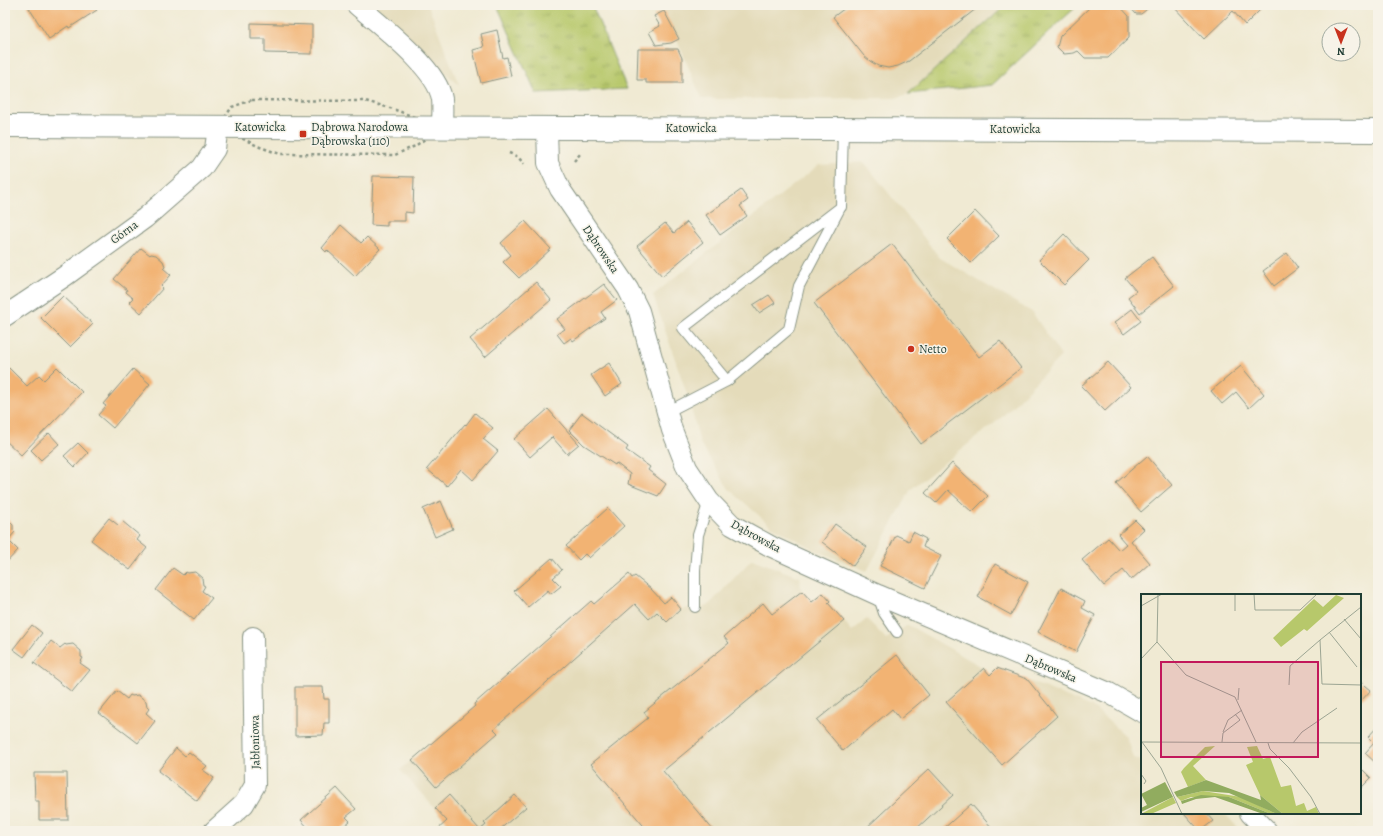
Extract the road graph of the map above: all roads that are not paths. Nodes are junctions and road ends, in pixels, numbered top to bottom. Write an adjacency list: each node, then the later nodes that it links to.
1 (358, 5): 4 (street)
2 (5, 126): 3 (street, Katowicka)
3 (218, 127): 4 (street, Katowicka); 9 (street, Górna)
4 (442, 127): 5 (street, Katowicka)
5 (546, 128): 6 (street, Katowicka); 11 (street, Dąbrowska)
6 (843, 128): 7 (street, Katowicka); 8 (lane)
7 (1378, 131)
8 (841, 207): 10 (lane); 10 (lane)
9 (5, 316)
10 (728, 381): 11 (lane)
11 (667, 412): 12 (street, Dąbrowska)
12 (709, 501): 13 (street, Dąbrowska); 14 (lane)
13 (878, 595): 15 (lane); 17 (street, Dąbrowska)
14 (695, 607)
15 (897, 632)
16 (253, 637): 19 (street, Jabłoniowa)
17 (1141, 711)
18 (1251, 814): 20 (street)
19 (214, 831)
20 (1267, 831)

